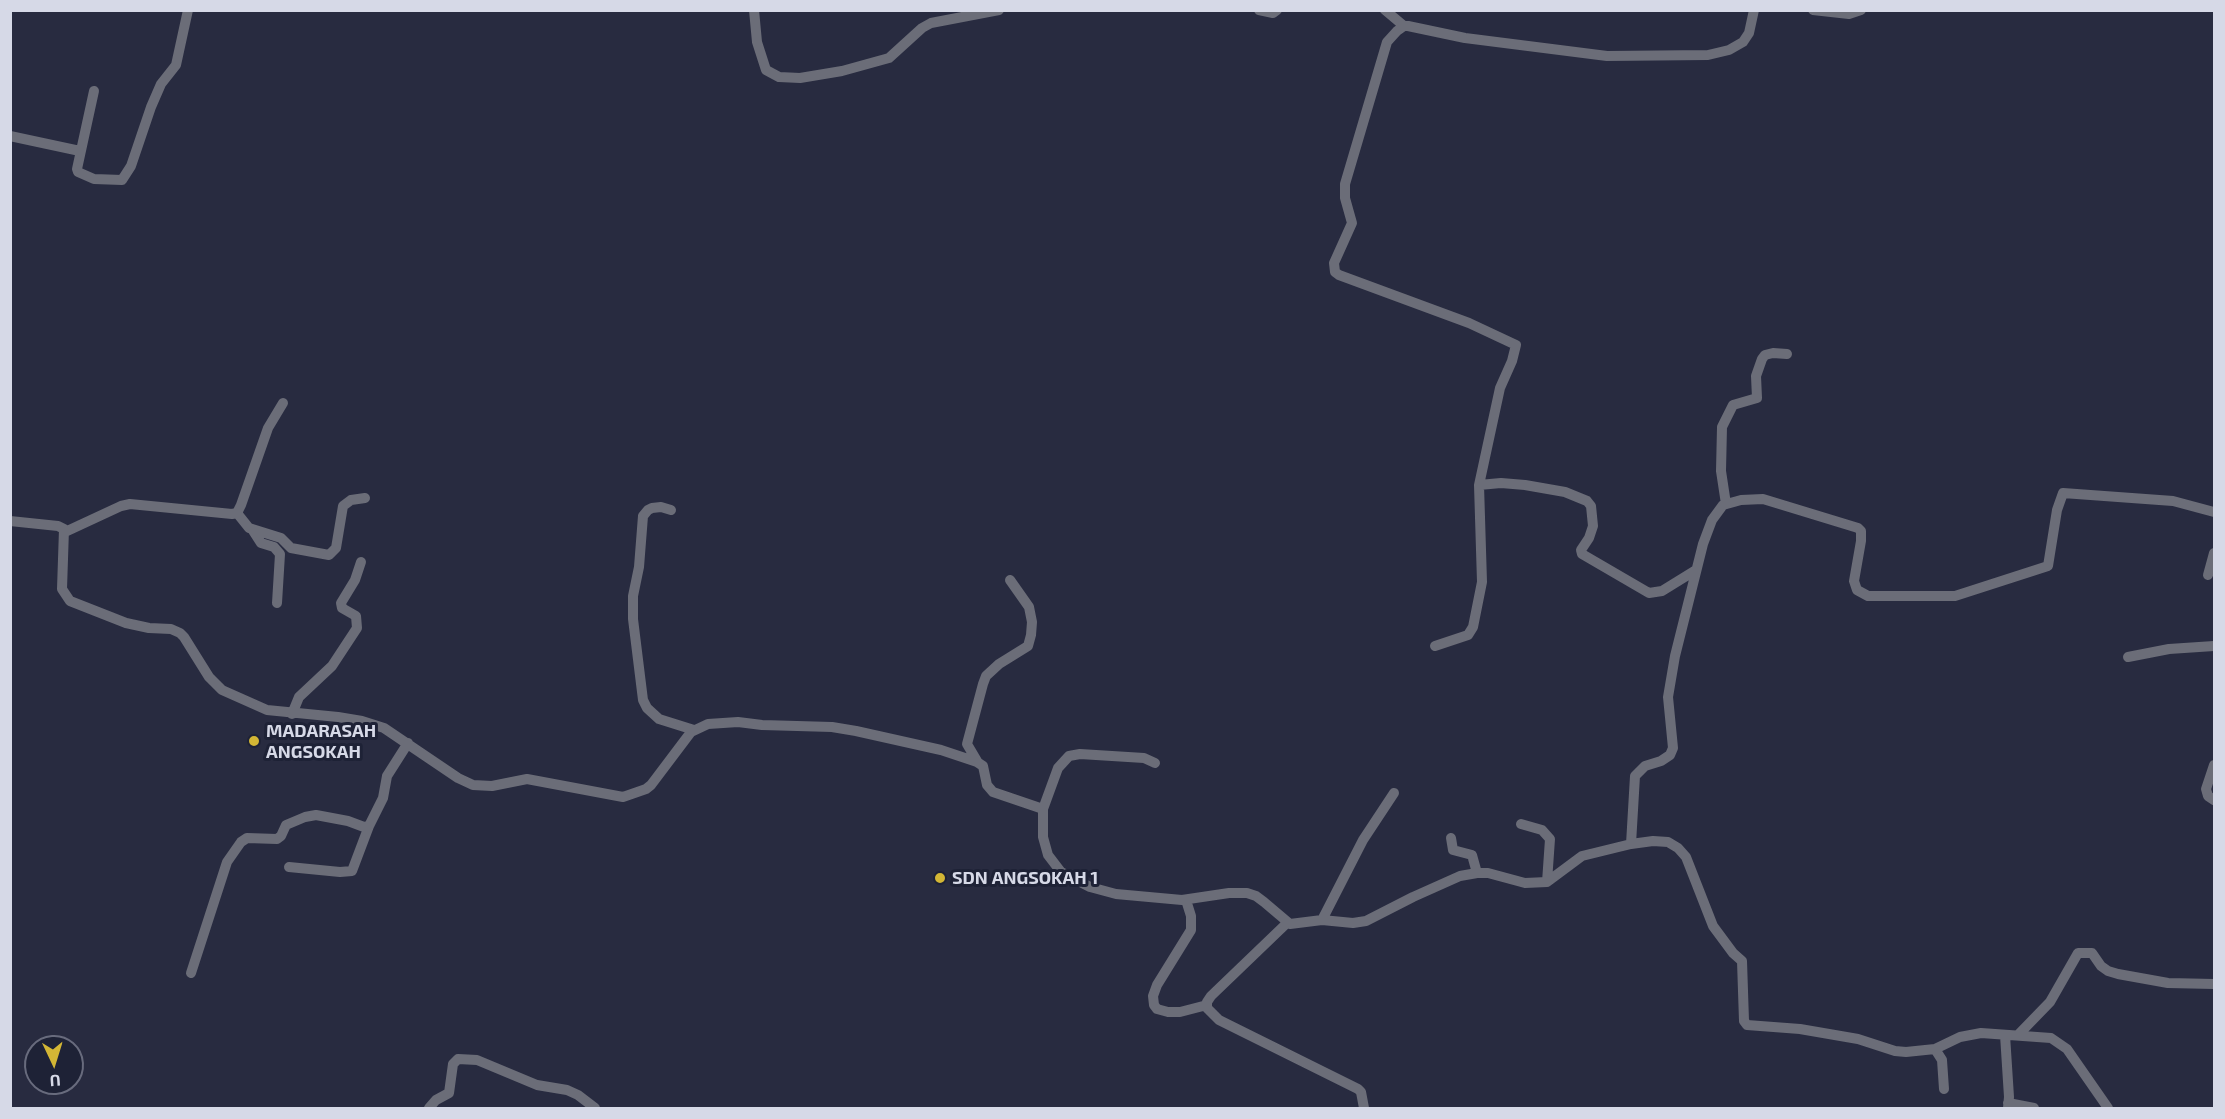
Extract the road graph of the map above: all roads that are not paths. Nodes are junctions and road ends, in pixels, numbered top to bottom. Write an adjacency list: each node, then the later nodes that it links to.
1 (188, 10): 13 (street)
2 (754, 10): 3 (street)
3 (999, 10)
4 (1259, 10): 5 (street)
5 (1277, 10)
6 (1385, 10): 10 (street)
7 (1754, 10): 10 (street)
8 (1813, 10): 9 (street)
9 (1860, 10)
10 (1404, 26): 16 (street)
11 (94, 91): 13 (street)
12 (10, 136): 13 (street)
13 (80, 151)
14 (1787, 354): 18 (street)
15 (283, 404): 21 (street)
16 (1479, 485): 27 (street); 31 (street)
17 (365, 498): 23 (street)
18 (1726, 504): 20 (street); 27 (street)
19 (671, 510): 35 (street)
20 (2214, 512)
21 (237, 513): 23 (street); 24 (street)
22 (10, 521): 24 (street)
23 (252, 529): 30 (street)
24 (65, 532): 34 (street)
25 (2214, 553): 28 (street)
26 (361, 562): 34 (street)
27 (1696, 570): 46 (street)
28 (2208, 575)
29 (1010, 580): 37 (street)
30 (277, 603)
31 (1435, 646)
32 (2214, 646): 33 (street)
33 (2128, 657)
34 (292, 714): 36 (street)
35 (694, 730): 36 (street); 37 (street)
36 (408, 743): 44 (street)
37 (977, 761): 42 (street)
38 (1155, 763): 42 (street)
39 (2214, 765): 41 (street)
40 (1394, 793): 51 (street)
41 (2214, 800)
42 (1043, 810): 50 (street)
43 (1521, 824): 49 (street)
44 (369, 826): 47 (street); 53 (street)
45 (1451, 838): 48 (street)
46 (1631, 844): 49 (street); 60 (street)
47 (289, 867)
48 (1477, 873): 49 (street); 51 (street)
49 (1547, 882)
50 (1186, 900): 52 (street); 55 (street)
51 (1322, 920): 52 (street)
52 (1287, 923): 55 (street)
53 (191, 973)
54 (2214, 984): 57 (street)
55 (1207, 1005): 65 (street)
56 (2005, 1035): 57 (street); 60 (street); 62 (street)
57 (2018, 1035): 58 (street)
58 (2051, 1038): 59 (street); 67 (street)
59 (2033, 1042)
60 (1935, 1049): 61 (street)
61 (1944, 1089)
62 (2008, 1106): 66 (street)
63 (429, 1108): 64 (street)
64 (595, 1108)
65 (1364, 1108)
66 (2034, 1108)
67 (2108, 1108)

